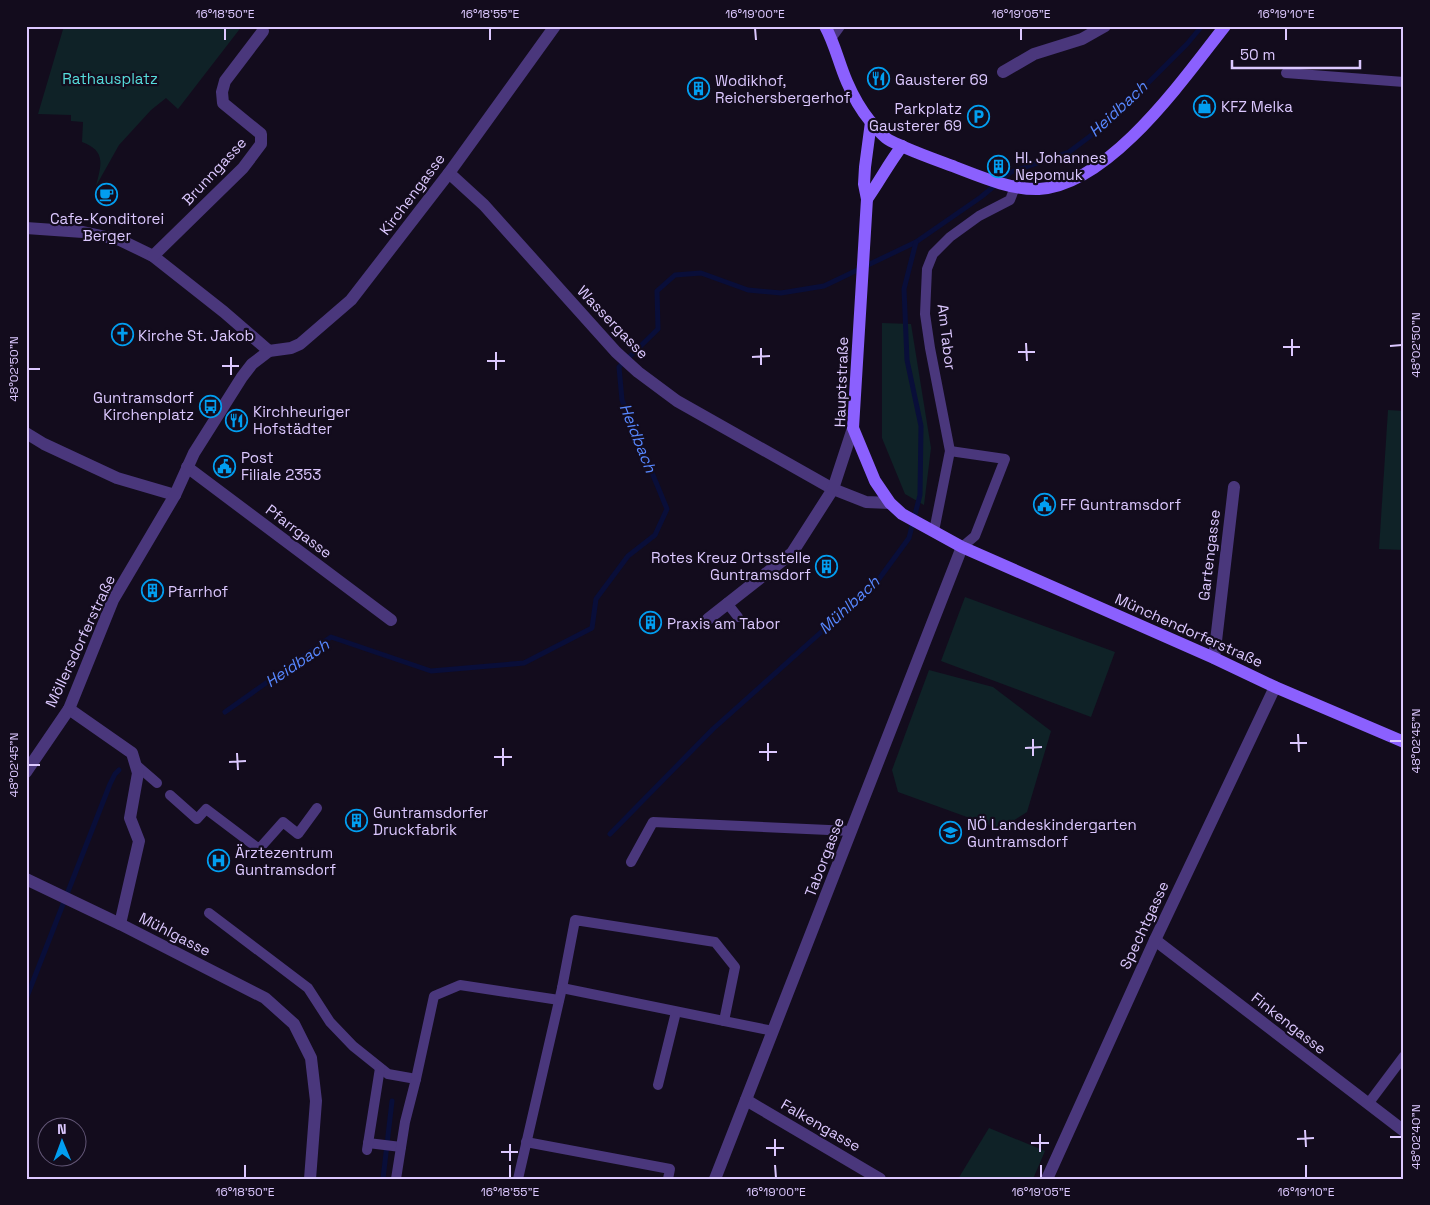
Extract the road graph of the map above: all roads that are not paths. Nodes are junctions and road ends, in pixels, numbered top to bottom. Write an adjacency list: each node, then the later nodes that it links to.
1 (555, 26): 12 (street, Kirchengasse)
2 (839, 26): 6 (street)
3 (1104, 26): 7 (street)
4 (1225, 26): 13 (street)
5 (264, 29): 16 (street, Brunngasse)
6 (828, 32): 10 (street)
7 (1003, 72)
8 (1286, 73): 9 (lane)
9 (1404, 82)
10 (871, 122): 11 (street); 14 (street, Hauptstraße)
11 (902, 146): 13 (street); 14 (street, Hauptstraße)
12 (449, 173): 17 (street, Kirchengasse); 23 (street, Wassergasse)
13 (1015, 187): 20 (lane, Am Tabor)
14 (867, 199): 18 (street, Hauptstraße)
15 (26, 228): 16 (street)
16 (153, 256): 17 (street)
17 (269, 351): 21 (street, Möllersdorferstraße)
18 (853, 428): 23 (street); 25 (street, Hauptstraße)
19 (26, 433): 24 (street)
20 (950, 451): 26 (lane, Am Tabor); 27 (lane)
21 (187, 467): 24 (street, Möllersdorferstraße); 31 (street, Pfarrgasse)
22 (1234, 487): 32 (street, Gartengasse)
23 (832, 489): 25 (street, Wassergasse); 28 (street)
24 (175, 494): 34 (street, Möllersdorferstraße)
25 (890, 502): 26 (street, Hauptstraße)
26 (929, 529): 27 (street, Hauptstraße)
27 (962, 547): 32 (street, Münchendorferstraße); 41 (street, Taborgasse)
28 (727, 603): 29 (street); 30 (lane)
29 (708, 618)
30 (738, 618)
31 (391, 620)
32 (1214, 658): 33 (street, Münchendorferstraße)
33 (1275, 687): 35 (street, Münchendorferstraße); 46 (street, Spechtgasse)
34 (69, 709): 36 (street); 37 (street, Möllersdorferstraße)
35 (1404, 742)
36 (136, 764): 38 (lane); 45 (street, Mühlgasse)
37 (26, 772)
38 (157, 783)
39 (170, 795): 40 (lane)
40 (317, 808)
41 (851, 831): 42 (lane); 51 (street, Taborgasse)
42 (631, 862)
43 (26, 879): 45 (street)
44 (209, 913): 53 (lane)
45 (121, 918): 61 (street, Mühlgasse)
46 (1155, 940): 57 (street, Finkengasse); 67 (street, Spechtgasse)
47 (562, 988): 48 (lane); 49 (lane); 50 (lane)
48 (559, 1000): 54 (lane); 59 (lane)
49 (676, 1012): 50 (lane); 55 (lane)
50 (724, 1021): 51 (lane)
51 (773, 1031): 56 (street, Taborgasse)
52 (1404, 1056): 57 (lane)
53 (384, 1071): 54 (lane); 60 (lane)
54 (416, 1079): 60 (lane)
55 (658, 1086)
56 (746, 1100): 65 (street, Taborgasse); 66 (street, Falkengasse)
57 (1368, 1104): 58 (street, Finkengasse)
58 (1404, 1131)
59 (526, 1142): 63 (lane); 64 (lane)
60 (397, 1147): 62 (lane)
61 (310, 1179)
62 (396, 1179)
63 (518, 1179)
64 (668, 1179)
65 (715, 1179)
66 (880, 1179)
67 (1047, 1179)

